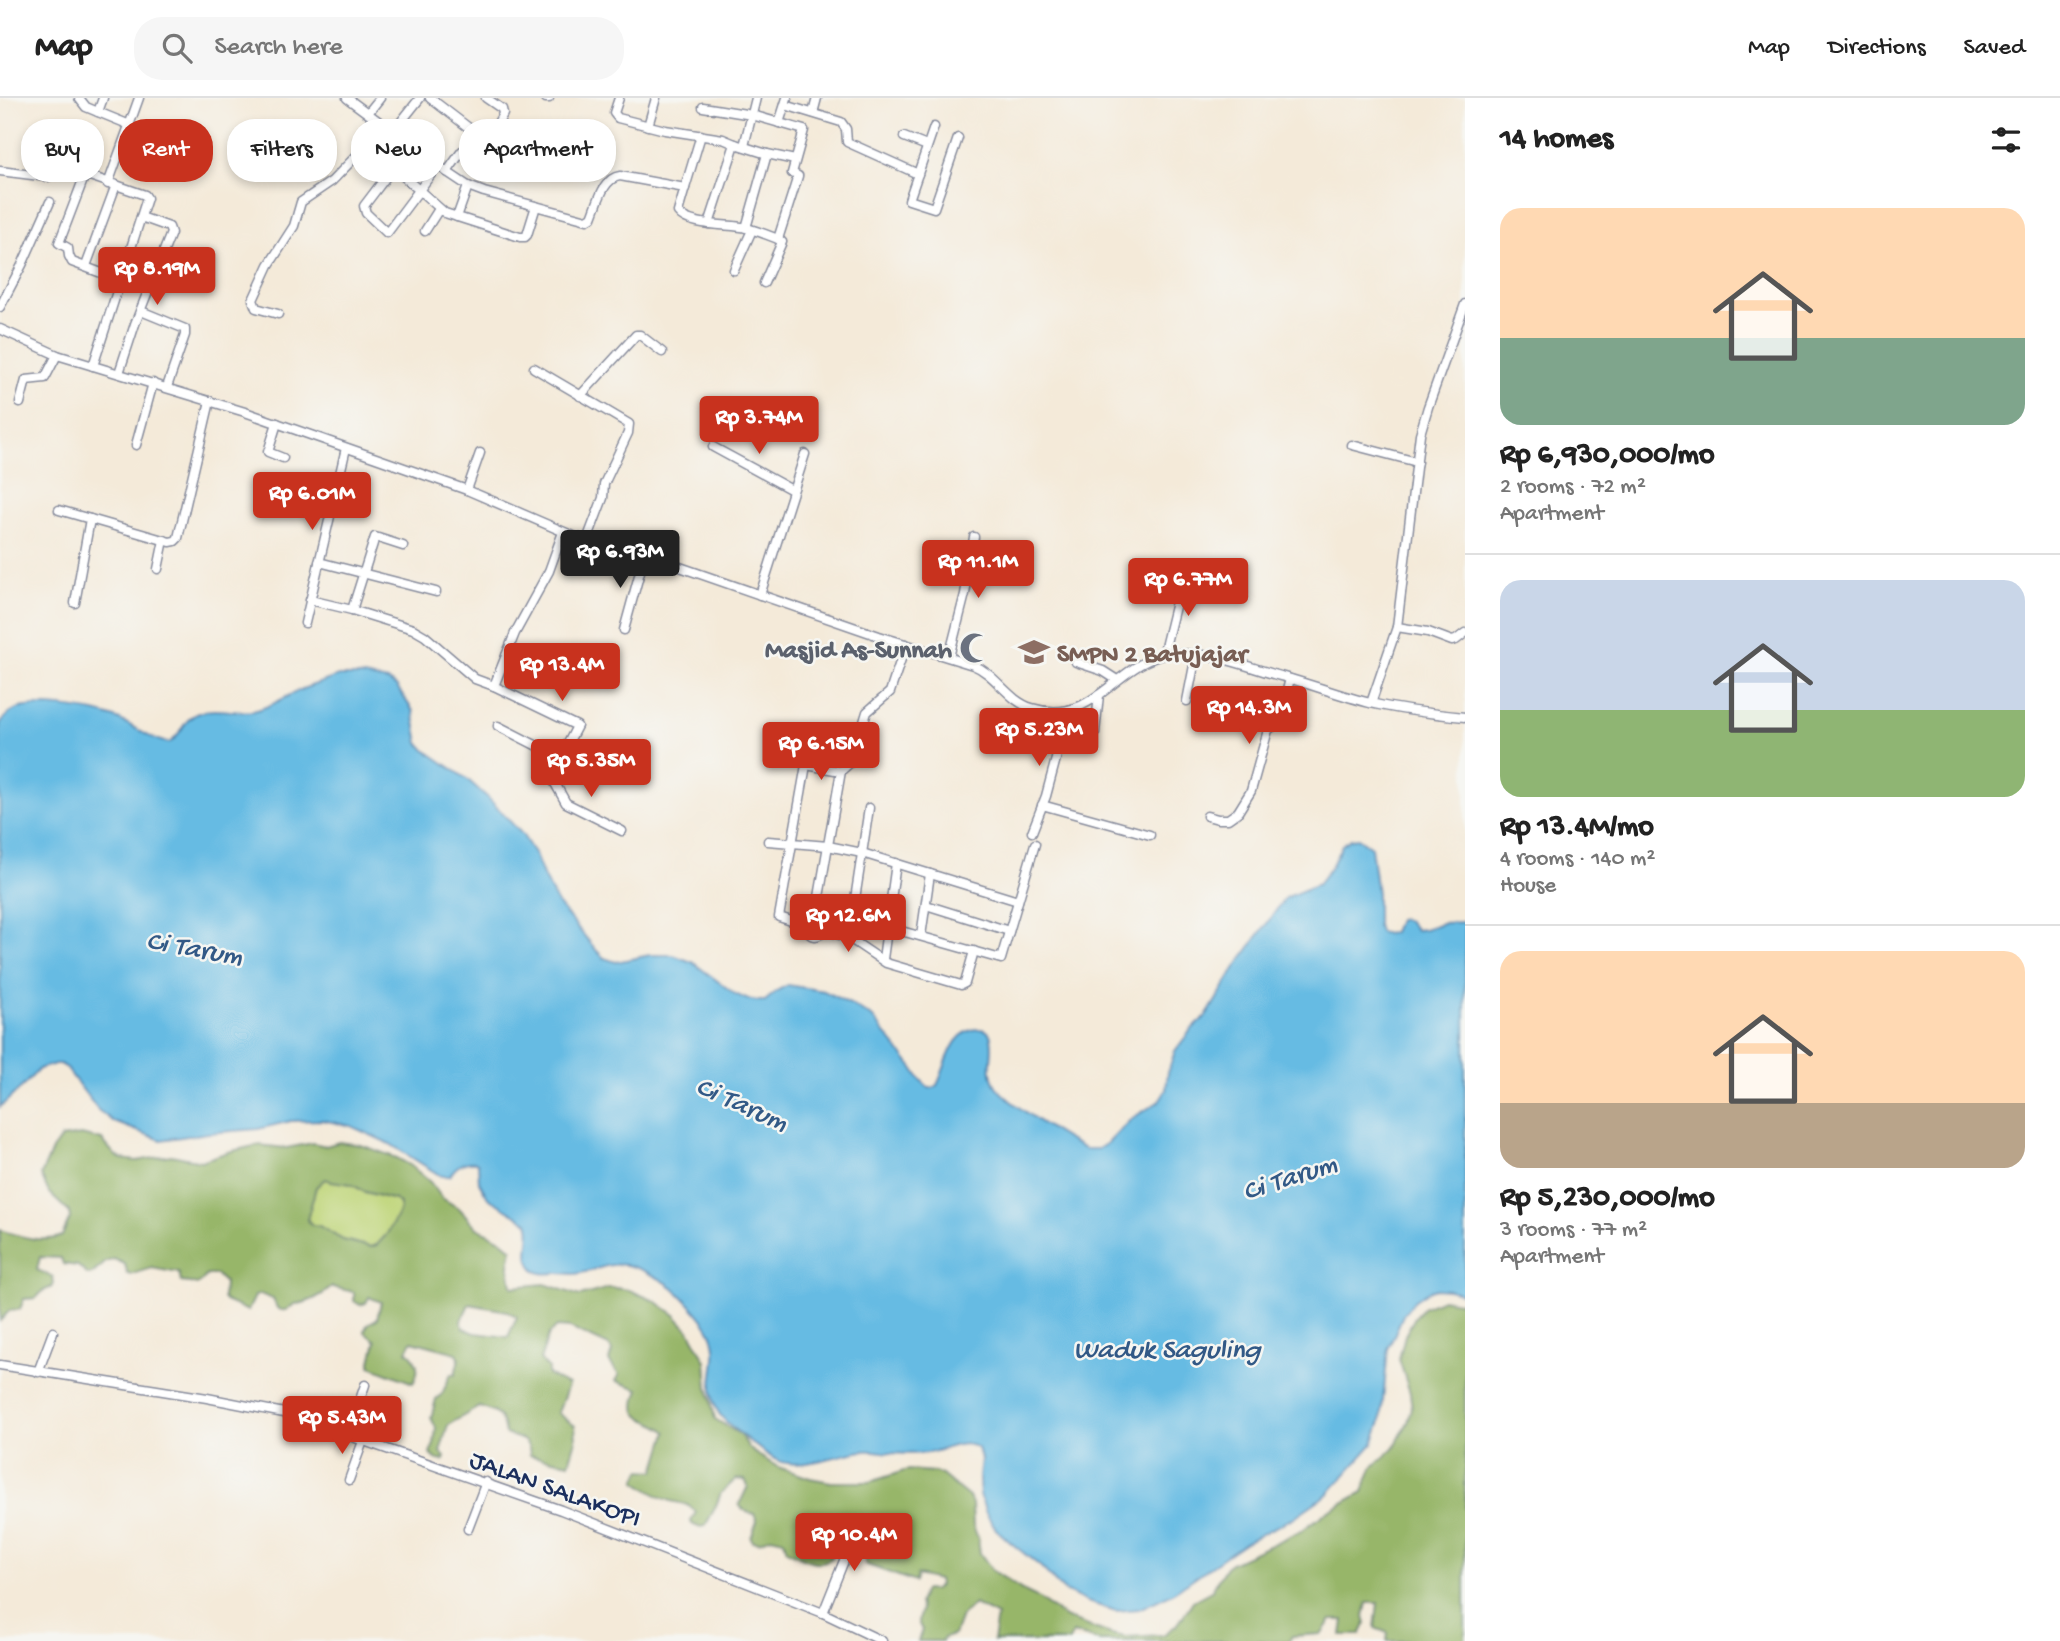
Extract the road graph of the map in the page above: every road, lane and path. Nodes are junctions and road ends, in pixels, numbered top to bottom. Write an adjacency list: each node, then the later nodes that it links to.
1 (79, 98): 15 (street)
2 (103, 98): 15 (street)
3 (139, 98): 19 (street)
4 (347, 98): 16 (street)
5 (380, 98): 16 (street)
6 (420, 98): 21 (street)
7 (430, 98): 8 (street)
8 (486, 98)
9 (619, 98): 24 (street)
10 (656, 98): 24 (street)
11 (756, 98): 18 (street)
12 (817, 98): 17 (street)
13 (786, 101): 17 (street); 23 (street)
14 (703, 107): 18 (street)
15 (98, 112): 22 (street)
16 (368, 113): 20 (street)
17 (813, 114): 39 (street)
18 (752, 115): 23 (street); 29 (street)
19 (132, 119)
20 (376, 119)
21 (403, 119)
22 (118, 120)
23 (779, 123): 33 (street)
24 (648, 126): 26 (street)
25 (934, 127): 30 (street)
26 (701, 135): 29 (street); 45 (street)
27 (904, 136): 30 (street)
28 (958, 138): 39 (street)
29 (740, 145): 31 (street); 52 (street)
30 (927, 146): 39 (street)
31 (767, 154): 33 (street); 53 (street)
32 (459, 155): 37 (street)
33 (795, 160): 55 (street)
34 (351, 162): 63 (street)
35 (118, 165): 43 (street)
36 (0, 171): 38 (street)
37 (447, 172): 44 (street)
38 (21, 174)
39 (918, 174)
40 (383, 182): 46 (street)
41 (409, 182): 46 (street)
42 (424, 182): 46 (street)
43 (112, 185): 50 (street); 56 (street); 56 (street)
44 (468, 186): 48 (street); 51 (street)
45 (685, 188): 48 (street); 52 (street)
46 (418, 190): 49 (street)
47 (50, 202): 61 (street)
48 (536, 206): 51 (street)
49 (439, 209): 51 (street); 54 (street)
50 (141, 217): 58 (street); 62 (street)
51 (457, 217)
52 (709, 224): 53 (street)
53 (749, 229): 55 (street); 57 (street)
54 (425, 231)
55 (778, 239): 59 (street)
56 (86, 266): 58 (street)
57 (734, 270)
58 (120, 280): 67 (street)
59 (764, 284)
60 (1465, 304): 83 (street)
61 (0, 307)
62 (141, 311): 69 (street); 71 (street)
63 (278, 314)
64 (0, 329): 66 (street)
65 (662, 352): 72 (street)
66 (57, 355): 67 (street); 74 (street)
67 (93, 366): 69 (street)
68 (534, 368): 72 (street)
69 (119, 373): 70 (street)
70 (153, 383): 71 (street); 76 (street)
71 (167, 387): 73 (street)
72 (580, 396): 91 (street)
73 (210, 401): 75 (street); 90 (street)
74 (20, 403)
75 (277, 423): 79 (street); 82 (street)
76 (136, 445)
77 (1352, 445): 83 (street)
78 (713, 447): 85 (street)
79 (346, 448): 84 (street); 94 (street)
80 (480, 453): 84 (street)
81 (805, 454): 85 (street)
82 (284, 458)
83 (1417, 462): 104 (street)
84 (467, 490): 88 (street)
85 (792, 490): 99 (street)
86 (59, 510): 87 (street)
87 (90, 519): 90 (street); 101 (street)
88 (563, 532): 91 (street); 108 (street)
89 (974, 537): 111 (street)
90 (164, 540): 95 (street)
91 (587, 540): 93 (street)
92 (403, 546): 96 (street)
93 (644, 557): 99 (street); 105 (street)
94 (319, 562): 96 (street); 100 (street)
95 (158, 569)
96 (363, 573): 98 (street); 102 (street)
97 (1183, 574): 109 (street)
98 (436, 592)
99 (760, 595): 107 (street)
100 (310, 600): 102 (street); 103 (street)
101 (75, 603)
102 (352, 610): 116 (street)
103 (305, 623)
104 (1396, 628): 106 (street); 119 (street)
105 (624, 630)
106 (1465, 633)
107 (906, 644): 111 (street); 127 (street)
108 (507, 654): 113 (street); 116 (street)
109 (1163, 655): 110 (street); 115 (street)
110 (1196, 655): 114 (street); 118 (street)
111 (949, 657): 121 (street)
112 (1076, 662): 115 (street)
113 (538, 669)
114 (1290, 679): 119 (street); 131 (street)
115 (1117, 680): 117 (street)
116 (494, 686): 126 (street)
117 (1099, 695): 121 (street); 125 (street)
118 (1187, 701)
119 (1371, 703): 122 (street)
120 (1436, 704): 122 (street)
121 (1069, 710): 129 (street)
122 (1433, 713): 123 (street)
123 (1464, 714)
124 (498, 726): 126 (street)
125 (1095, 733)
126 (561, 758): 128 (street); 132 (street)
127 (841, 771): 136 (street); 138 (street)
128 (594, 775)
129 (1042, 805): 133 (street); 134 (street)
130 (869, 808): 139 (street)
131 (1207, 816)
132 (622, 831)
133 (1032, 832)
134 (1150, 835)
135 (768, 841): 136 (street)
136 (792, 843): 138 (street); 145 (street)
137 (1035, 844): 142 (street)
138 (828, 846): 139 (street); 144 (street)
139 (862, 853): 140 (street); 150 (street)
140 (896, 863): 141 (street); 146 (street)
141 (930, 874): 142 (street); 143 (street)
142 (1018, 901): 148 (street)
143 (926, 905): 148 (street); 149 (street)
144 (815, 920): 145 (street); 147 (street)
145 (807, 926): 147 (street)
146 (887, 927): 149 (street); 152 (street)
147 (823, 929): 150 (street)
148 (1009, 931): 151 (street)
149 (921, 936): 151 (street)
150 (849, 938): 152 (street)
151 (974, 951): 152 (street)
152 (883, 959)
153 (53, 1332): 155 (street)
154 (0, 1366): 155 (street, JALAN SALAKOPI)
155 (38, 1372): 157 (street, JALAN SALAKOPI)
156 (365, 1385): 157 (street)
157 (348, 1436): 158 (street, JALAN SALAKOPI)
158 (363, 1441): 159 (street); 160 (street, JALAN SALAKOPI)
159 (349, 1480)
160 (486, 1482): 162 (street); 163 (street, JALAN SALAKOPI)
161 (852, 1525): 163 (street)
162 (468, 1529)
163 (822, 1613): 164 (street, JALAN SALAKOPI)
164 (877, 1640)

